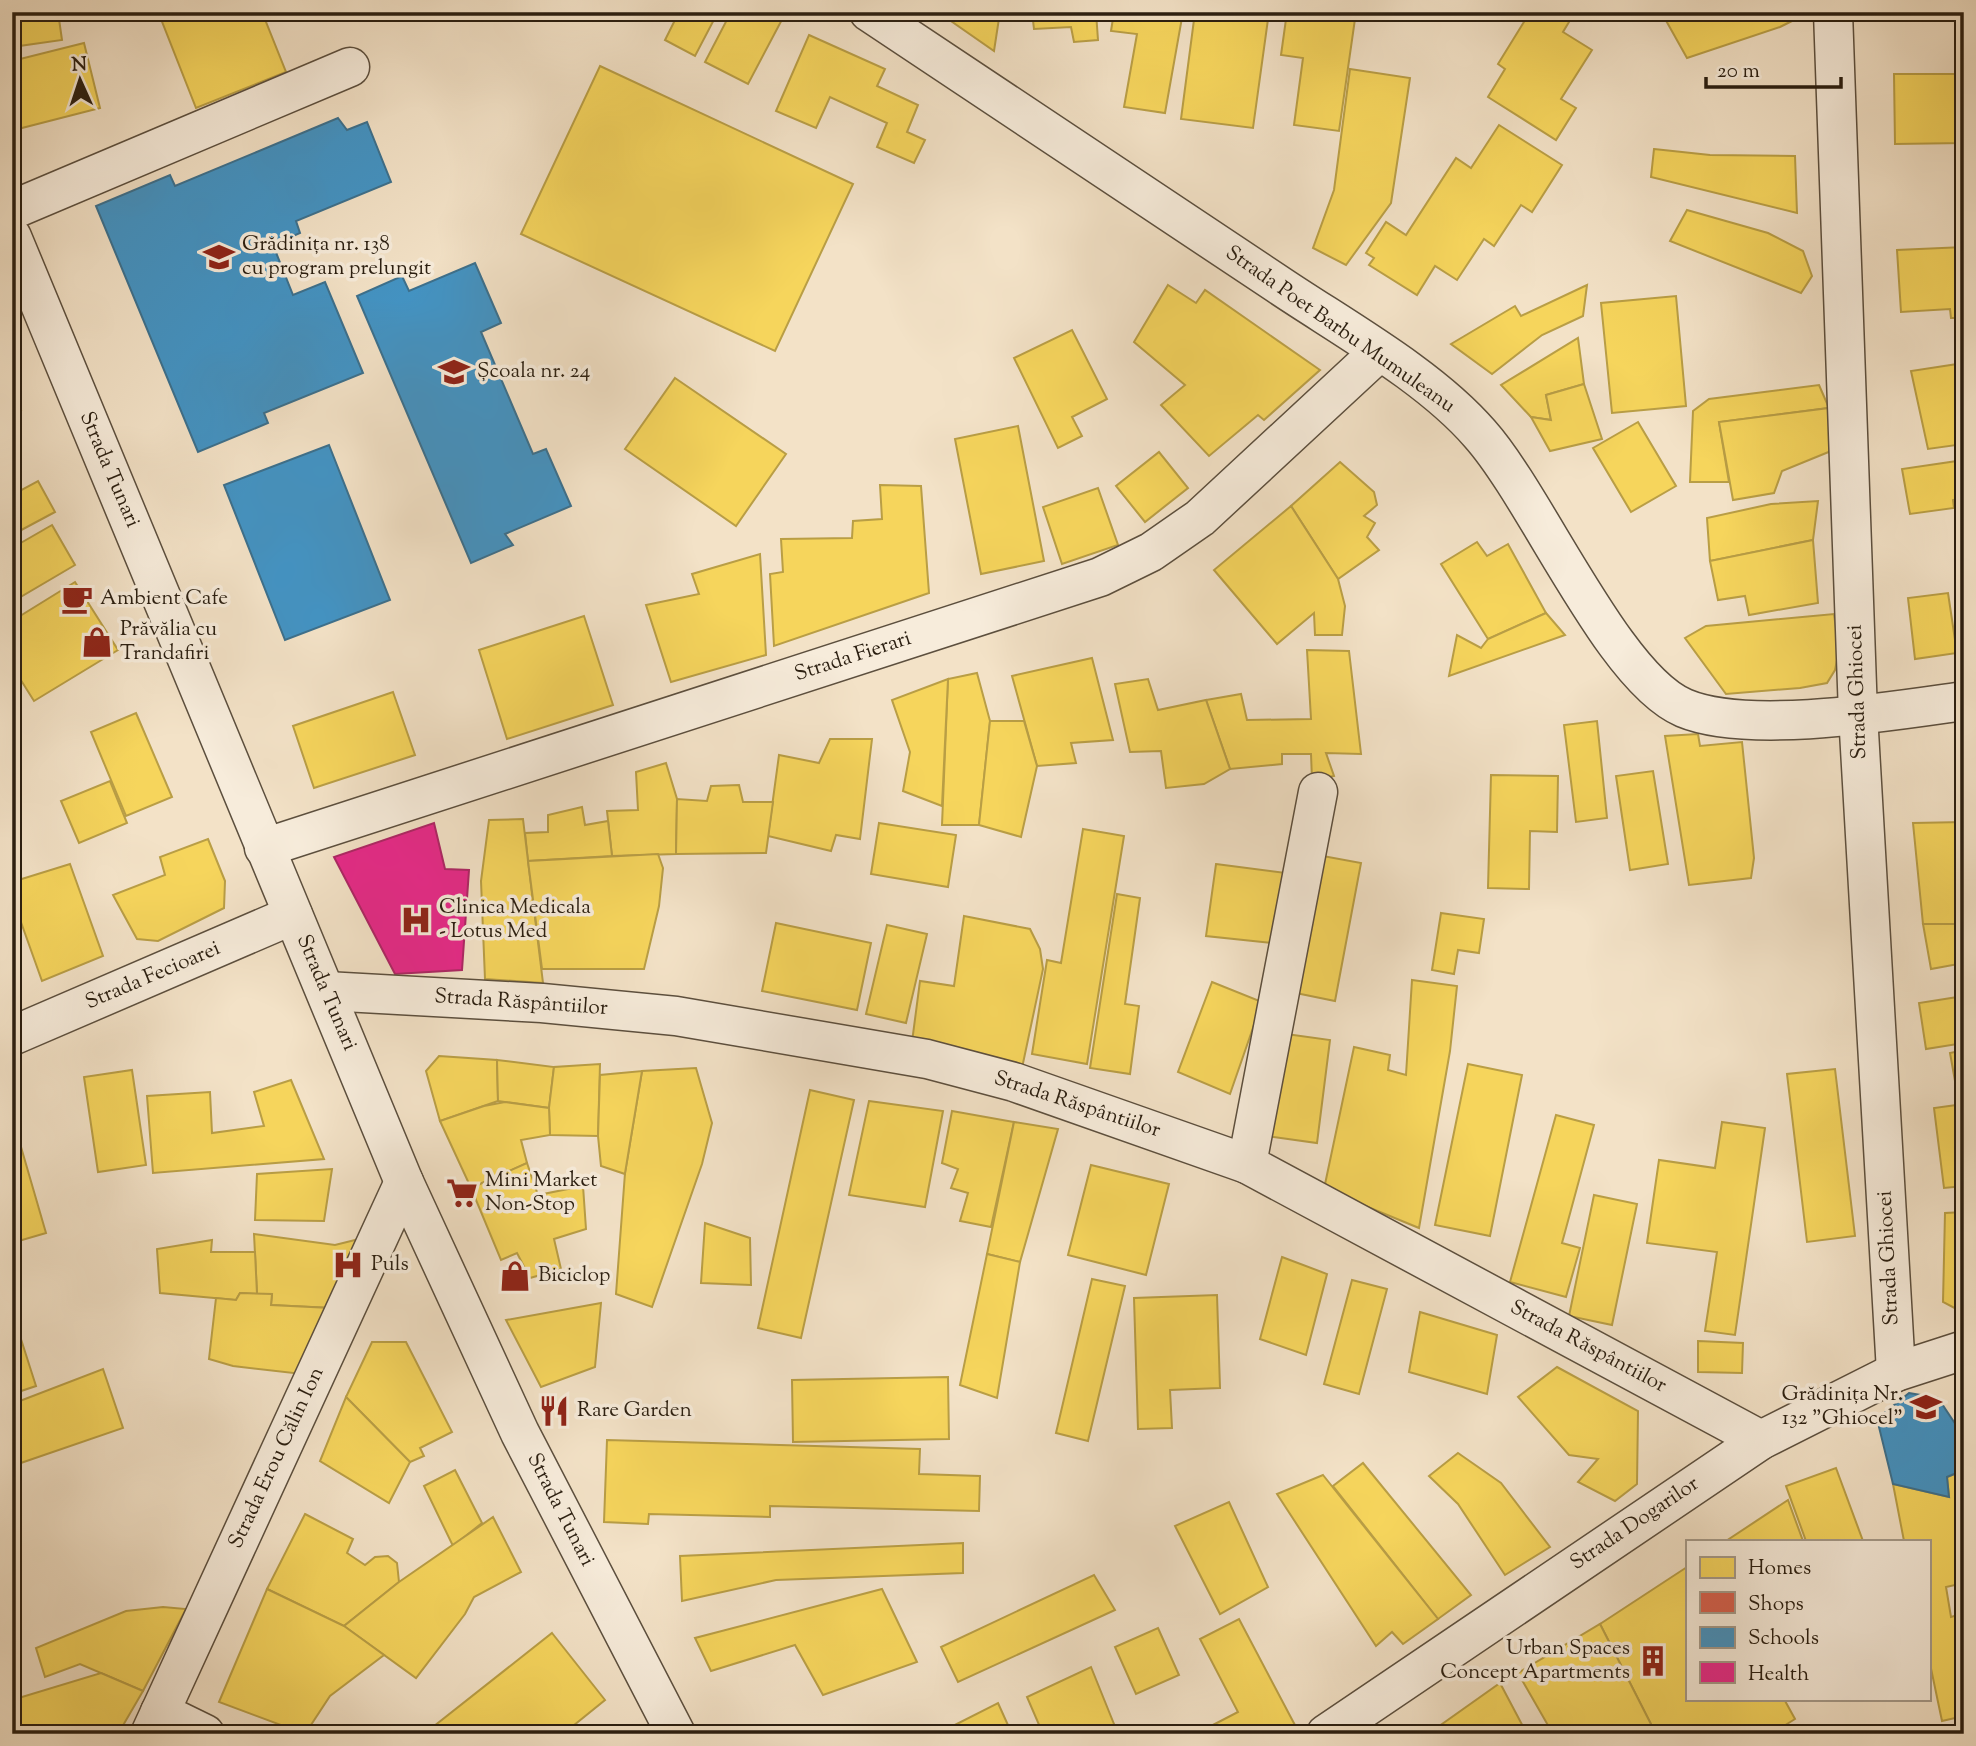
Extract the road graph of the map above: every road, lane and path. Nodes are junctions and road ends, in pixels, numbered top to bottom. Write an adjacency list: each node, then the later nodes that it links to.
1 (869, 12): 6 (street, Strada Poet Barbu Mumuleanu)
2 (1833, 12): 8 (street, Strada Ghiocei)
3 (350, 67): 4 (street)
4 (12, 209)
5 (12, 237): 10 (street, Strada Tunari)
6 (1379, 352): 8 (street, Strada Poet Barbu Mumuleanu); 10 (street, Strada Fierari)
7 (1964, 701): 8 (street, Strada Poet Barbu Mumuleanu)
8 (1858, 714): 17 (street, Strada Ghiocei)
9 (1318, 792): 14 (street)
10 (264, 848): 11 (street, Strada Tunari)
11 (293, 915): 12 (street, Strada Tunari); 13 (street, Strada Fecioarei)
12 (326, 991): 14 (street, Strada Răspântiilor); 15 (street, Strada Tunari)
13 (12, 1036)
14 (1247, 1164): 18 (street, Strada Răspântiilor)
15 (404, 1182): 19 (street, Strada Erou Călin Ion); 21 (street, Strada Tunari)
16 (1964, 1350): 17 (street, Strada Dogarilor)
17 (1896, 1372): 18 (street, Strada Dogarilor)
18 (1761, 1440): 22 (street, Strada Dogarilor)
19 (155, 1723): 20 (street)
20 (205, 1734)
21 (676, 1734)
22 (1326, 1734)

